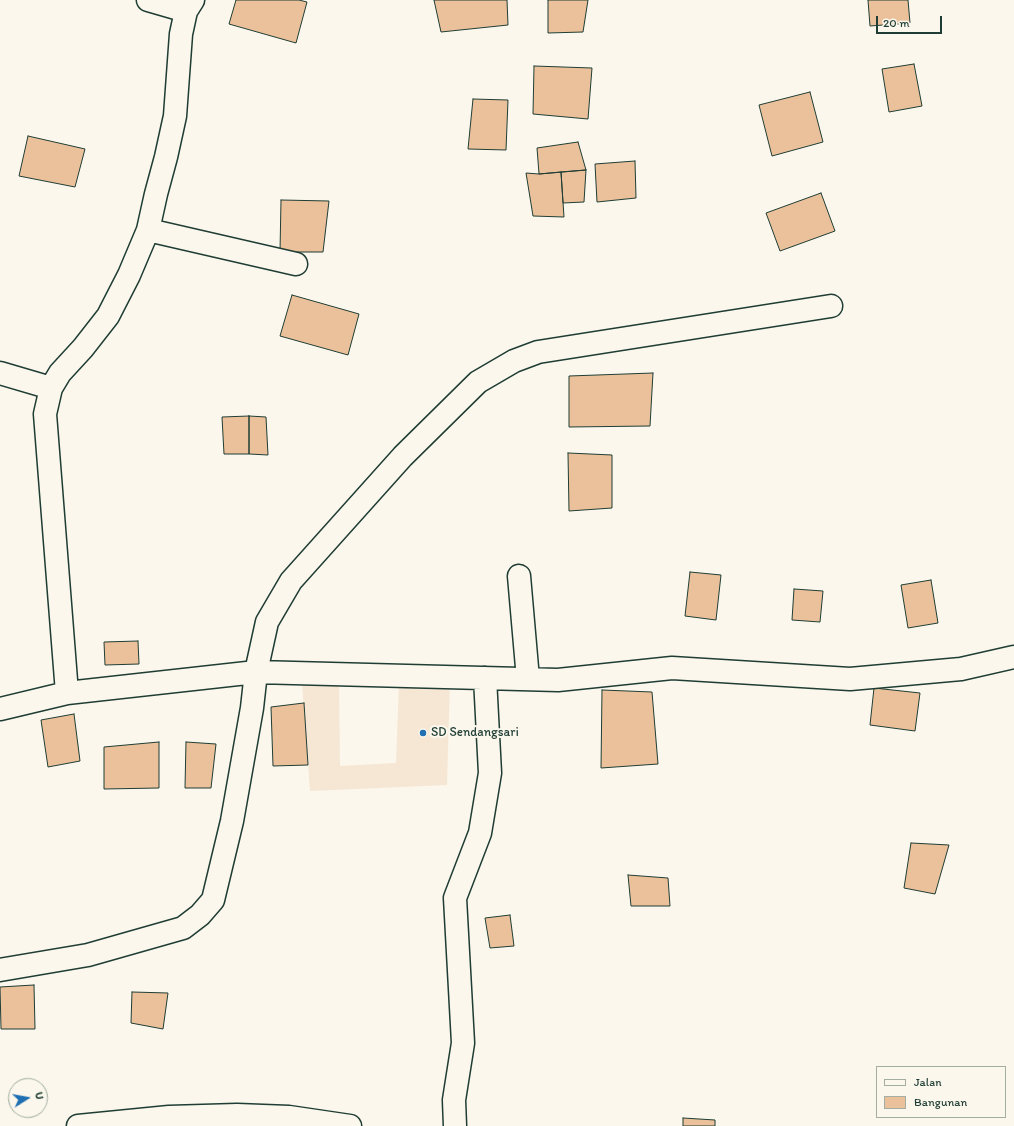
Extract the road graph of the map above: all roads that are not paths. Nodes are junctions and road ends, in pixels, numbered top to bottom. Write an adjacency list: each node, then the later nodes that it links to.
1 (148, 0): 2 (street)
2 (190, 6): 3 (street)
3 (148, 230): 4 (street); 7 (street)
4 (296, 264)
5 (831, 306): 10 (street)
6 (0, 373): 7 (street)
7 (51, 388): 13 (street)
8 (519, 576): 12 (street)
9 (1014, 657): 12 (street)
10 (256, 672): 11 (street); 13 (street); 15 (street)
11 (485, 678): 12 (street); 18 (street)
12 (528, 679)
13 (67, 693): 14 (street)
14 (0, 709)
15 (0, 970)
16 (78, 1126): 17 (street)
17 (350, 1126)
18 (455, 1126)

